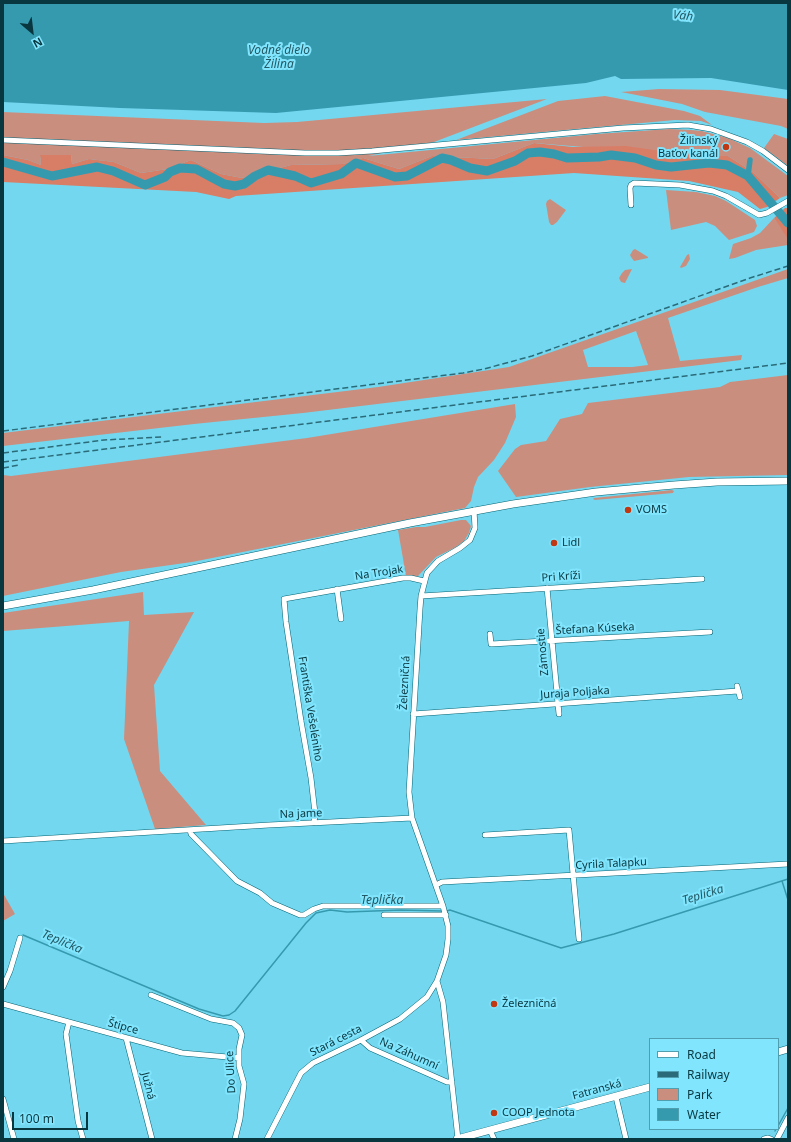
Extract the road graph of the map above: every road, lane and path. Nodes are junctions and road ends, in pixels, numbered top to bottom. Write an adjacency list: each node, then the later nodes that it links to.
1 (3, 140): 2 (street)
2 (788, 170)
3 (788, 201): 4 (street)
4 (631, 205)
5 (788, 481): 6 (main road)
6 (474, 510): 8 (street, Železničná); 13 (main road)
7 (702, 579): 9 (street, Pri Kríži)
8 (424, 581): 10 (street, Na Trojak); 11 (street, Železničná)
9 (547, 588): 11 (street, Pri Kríži); 17 (street, Zámostie)
10 (337, 589): 12 (street, Na Trojak); 14 (street)
11 (421, 596): 20 (street, Železničná)
12 (284, 599): 23 (street, Františka Vešeléniho)
13 (3, 606)
14 (341, 619)
15 (710, 632): 17 (street, Štefana Kúseka)
16 (490, 634): 17 (street, Štefana Kúseka)
17 (552, 641): 19 (street, Zámostie)
18 (740, 697): 19 (street, Juraja Poljaka)
19 (558, 704): 20 (street, Juraja Poljaka); 21 (street, Zámostie)
20 (413, 714): 22 (street, Železničná)
21 (559, 714)
22 (412, 818): 23 (street, Na jame); 30 (street, Železničná)
23 (314, 823): 24 (street, Na jame)
24 (190, 830): 26 (street, Na jame); 31 (street)
25 (485, 835): 29 (street)
26 (3, 841)
27 (786, 857): 28 (street)
28 (788, 865): 29 (street, Cyrila Talapku)
29 (573, 876): 30 (street, Cyrila Talapku); 35 (street)
30 (436, 885): 31 (street, Železničná)
31 (443, 906): 32 (street, Železničná)
32 (446, 914): 33 (street); 36 (street, Železničná)
33 (384, 915)
34 (20, 938): 37 (street)
35 (579, 939)
36 (437, 981): 42 (street, Stará cesta); 44 (street)
37 (3, 987)
38 (151, 995): 43 (street, Do Ulice)
39 (3, 1004): 40 (street, Štipce)
40 (69, 1022): 41 (street, Štipce); 51 (street)
41 (126, 1038): 43 (street, Štipce); 52 (street, Južná)
42 (361, 1040): 44 (street, Na Záhumní); 54 (street, Stará cesta)
43 (239, 1058): 53 (street, Do Ulice)
44 (452, 1082): 55 (street)
45 (649, 1087): 46 (main road, Fatranská)
46 (616, 1096): 49 (main road, Fatranská); 57 (street)
47 (3, 1099): 50 (street)
48 (788, 1118): 60 (street)
49 (490, 1130): 55 (main road, Fatranská); 56 (street)
50 (14, 1139)
51 (83, 1139)
52 (152, 1139)
53 (235, 1139)
54 (267, 1139)
55 (458, 1139)
56 (494, 1139)
57 (626, 1139)
58 (764, 1139): 59 (street)
59 (771, 1139)
60 (777, 1139)

